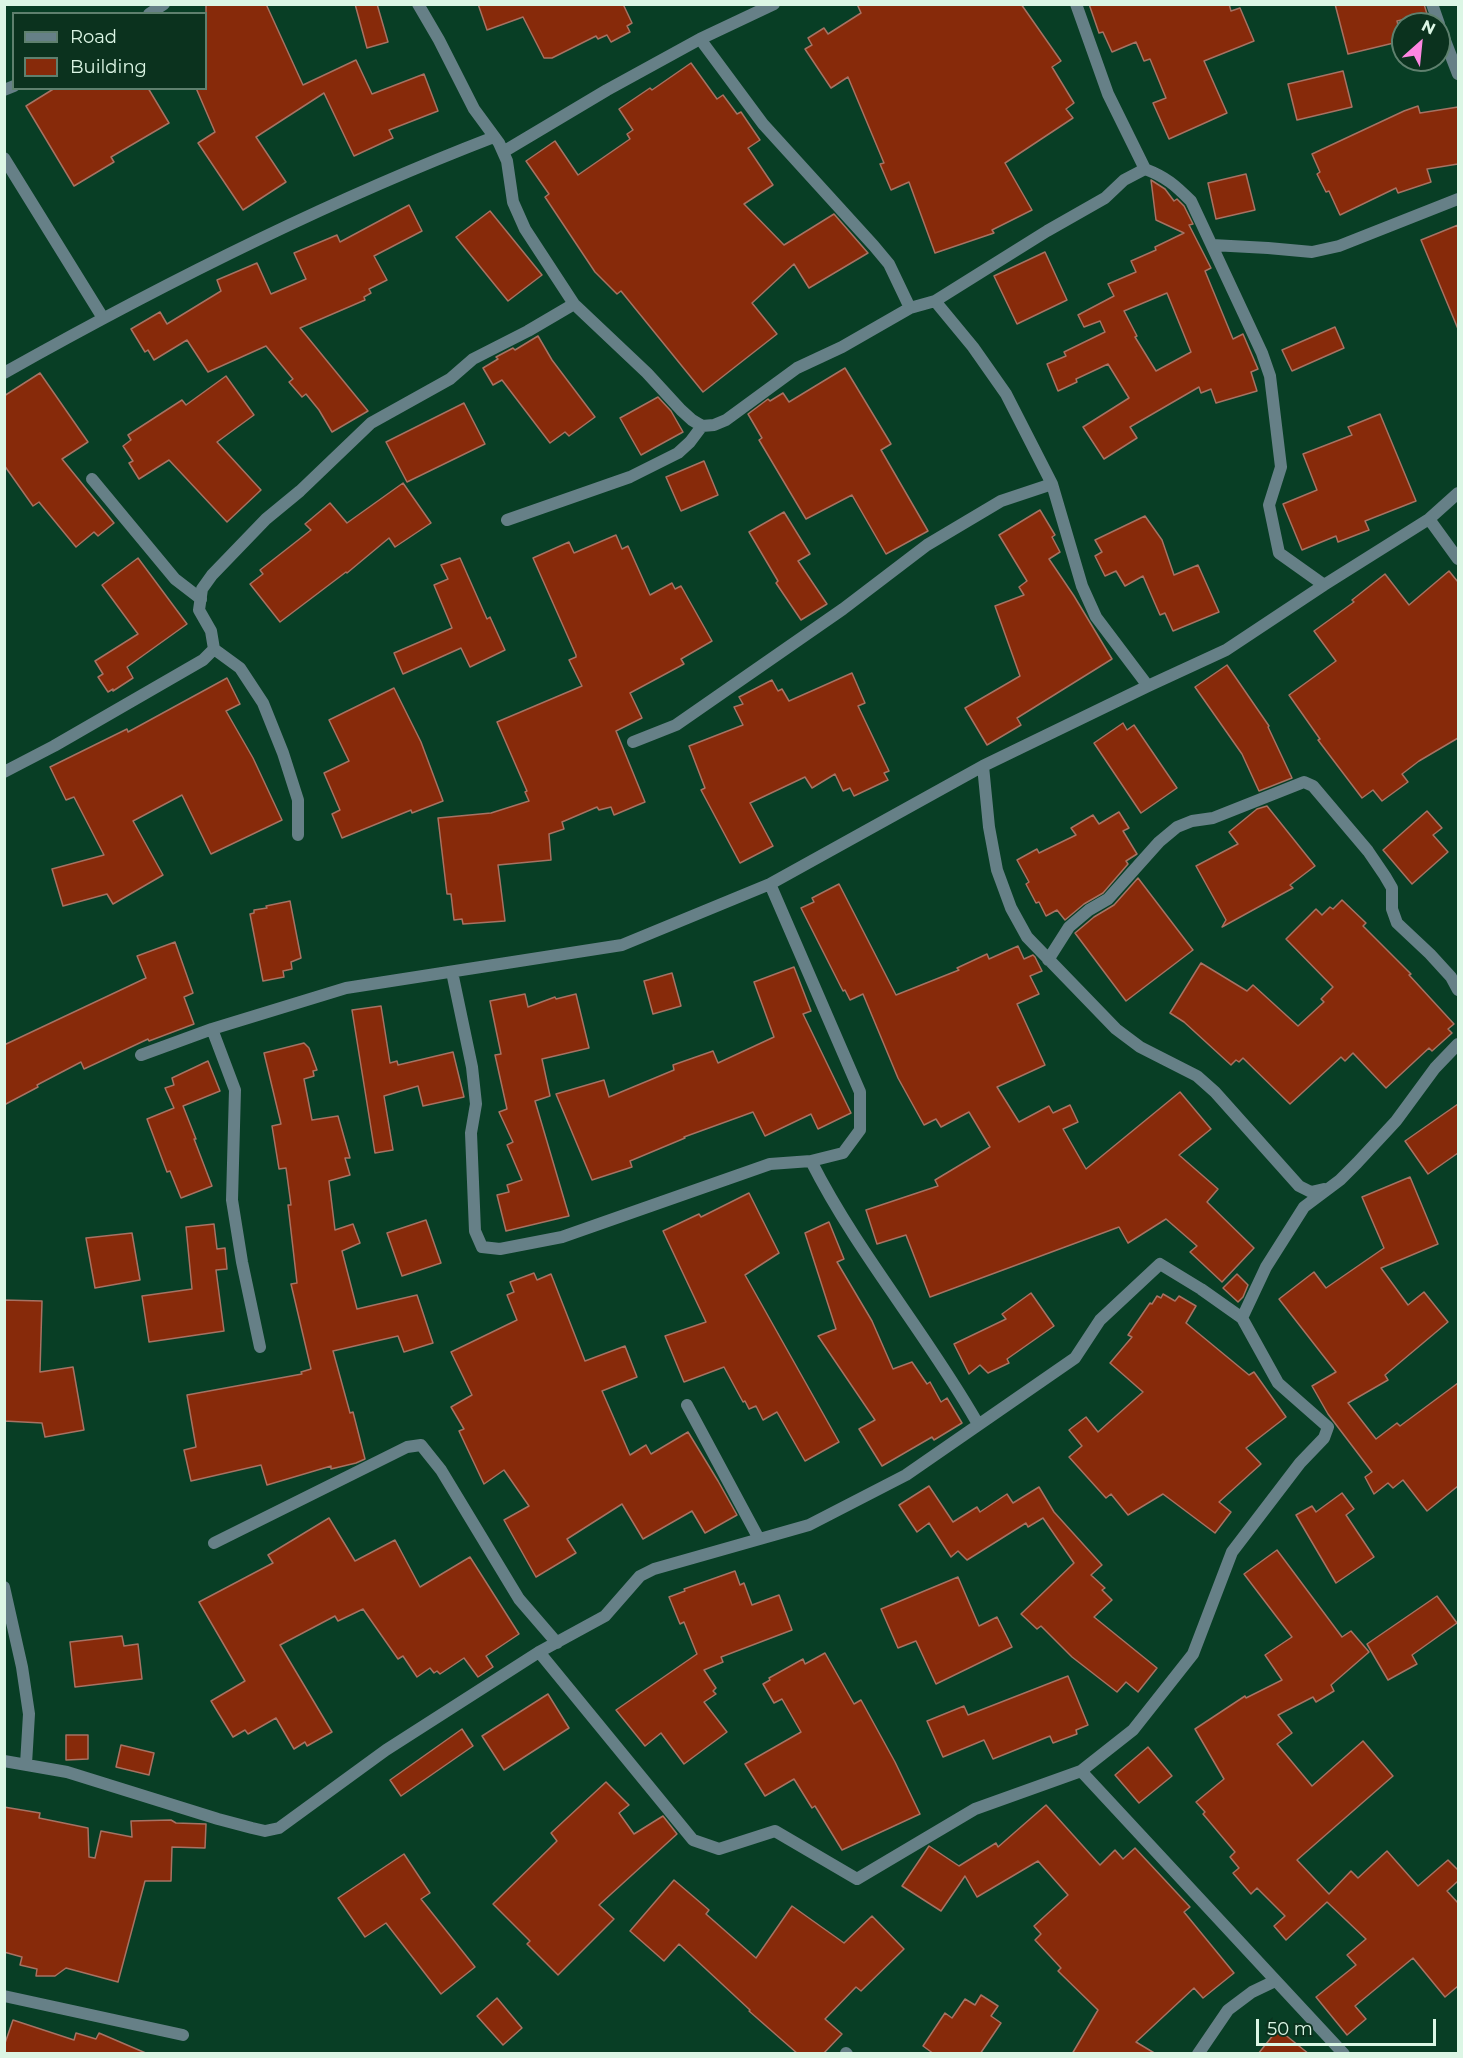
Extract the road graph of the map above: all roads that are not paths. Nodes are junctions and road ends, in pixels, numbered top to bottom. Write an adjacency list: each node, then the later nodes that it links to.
1 (418, 4): 7 (street)
2 (774, 4): 4 (street)
3 (1076, 4): 10 (street)
4 (700, 39): 8 (street); 15 (street)
5 (1451, 56): 6 (street)
6 (1458, 74)
7 (494, 137): 8 (street); 16 (street)
8 (503, 152): 14 (street)
9 (4, 158): 16 (street)
10 (1145, 169): 12 (street); 13 (street)
11 (1458, 199): 12 (street)
12 (1212, 245): 25 (street)
13 (935, 301): 15 (street); 20 (street)
14 (574, 304): 18 (street); 26 (street)
15 (910, 308): 18 (street)
16 (103, 318): 17 (street)
17 (4, 373)
18 (702, 426): 23 (street)
19 (92, 479): 26 (street)
20 (1052, 484): 28 (street); 29 (street)
21 (1458, 492): 22 (street)
22 (1429, 519): 24 (street); 25 (street)
23 (507, 520)
24 (1458, 559)
25 (1324, 585): 28 (street)
26 (201, 599): 27 (street)
27 (214, 649): 31 (street); 32 (street)
28 (1148, 686): 30 (street)
29 (633, 742)
30 (983, 766): 33 (street); 34 (street)
31 (4, 772)
32 (298, 835)
33 (770, 884): 35 (street); 40 (street)
34 (1048, 960): 36 (street); 41 (street)
35 (452, 972): 37 (street); 40 (street)
36 (1458, 990)
37 (212, 1029): 39 (street); 45 (street)
38 (1458, 1044): 42 (street)
39 (141, 1056)
40 (810, 1161): 47 (street)
41 (1299, 1186): 42 (street); 43 (street)
42 (1326, 1189): 43 (street)
43 (1304, 1207): 44 (street)
44 (1242, 1318): 47 (street); 55 (street)
45 (260, 1347)
46 (687, 1405): 48 (street)
47 (978, 1424): 48 (street)
48 (759, 1539): 51 (street)
49 (214, 1543): 51 (street)
50 (4, 1587): 54 (street)
51 (557, 1642): 52 (street)
52 (539, 1652): 54 (street); 55 (street)
53 (4, 1761): 54 (street)
54 (26, 1764)
55 (1081, 1771): 56 (street)
56 (1275, 1981): 59 (street); 60 (street)
57 (4, 1995): 58 (street)
58 (183, 2035)
59 (1198, 2054)
60 (1344, 2054)

